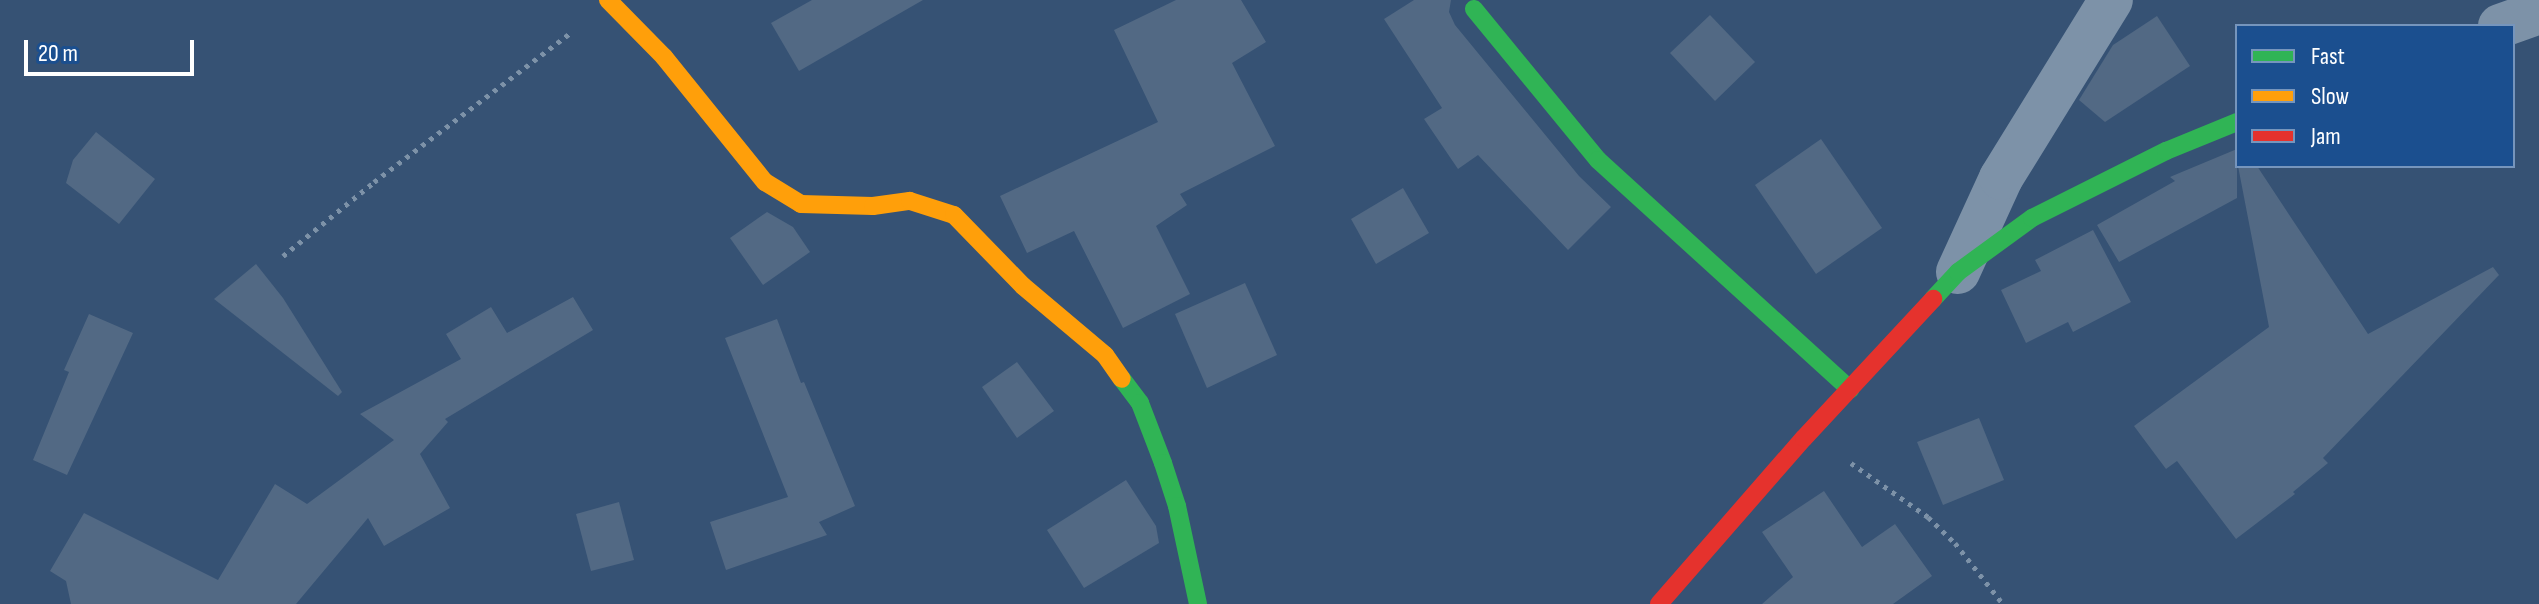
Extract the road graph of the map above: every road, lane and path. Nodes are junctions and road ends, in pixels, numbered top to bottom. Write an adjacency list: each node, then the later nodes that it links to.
1 (2111, 0): 8 (street)
2 (609, 1): 7 (path); 11 (street)
3 (1474, 9): 9 (street)
4 (2539, 12): 5 (street)
5 (2506, 24)
6 (2235, 123): 8 (street)
7 (283, 256)
8 (1958, 272): 9 (street)
9 (1850, 389): 10 (street)
10 (1804, 438): 12 (street); 13 (path)
11 (1198, 604)
12 (1659, 604)
13 (2003, 604)

